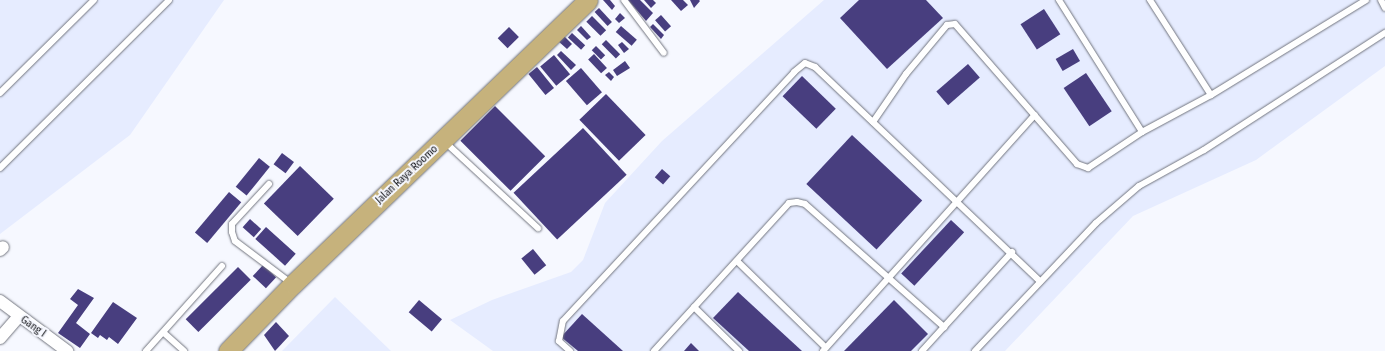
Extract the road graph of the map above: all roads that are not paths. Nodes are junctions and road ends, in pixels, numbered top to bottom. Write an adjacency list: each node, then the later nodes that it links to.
1 (94, 0): 12 (lane)
2 (170, 0): 18 (lane)
3 (588, 0): 17 (highway, Jalan Raya Roomo)
4 (624, 0): 11 (lane)
5 (1059, 0): 16 (lane)
6 (1150, 0): 13 (lane)
7 (1366, 0): 13 (lane)
8 (1380, 0): 9 (lane)
9 (1385, 8)
10 (1385, 33): 26 (lane)
11 (664, 53)
12 (0, 93)
13 (1211, 95): 16 (lane)
14 (1035, 115): 15 (lane); 16 (lane); 20 (lane)
15 (873, 122): 20 (lane); 39 (lane)
16 (1142, 132)
17 (444, 140): 21 (lane); 27 (highway, Jalan Raya Roomo)
18 (0, 168)
19 (270, 184): 27 (lane)
20 (956, 201): 22 (lane); 25 (lane)
21 (538, 228)
22 (1012, 252): 26 (lane); 31 (lane)
23 (736, 261): 25 (lane); 29 (lane); 34 (lane)
24 (222, 266): 32 (lane)
25 (889, 277): 31 (lane); 34 (lane)
26 (1040, 281): 43 (lane)
27 (293, 284): 38 (highway, Jalan Raya Roomo)
28 (0, 301): 30 (street, Gang I)
29 (694, 307): 40 (lane); 41 (lane)
30 (18, 317): 33 (street); 35 (street, Gang I)
31 (944, 326): 42 (lane)
32 (164, 333): 36 (lane); 37 (lane)
33 (0, 338)
34 (824, 350)
35 (67, 351)
36 (146, 351)
37 (184, 351)
38 (228, 351)
39 (570, 351)
40 (654, 351)
41 (739, 351)
42 (922, 351)
43 (975, 351)

